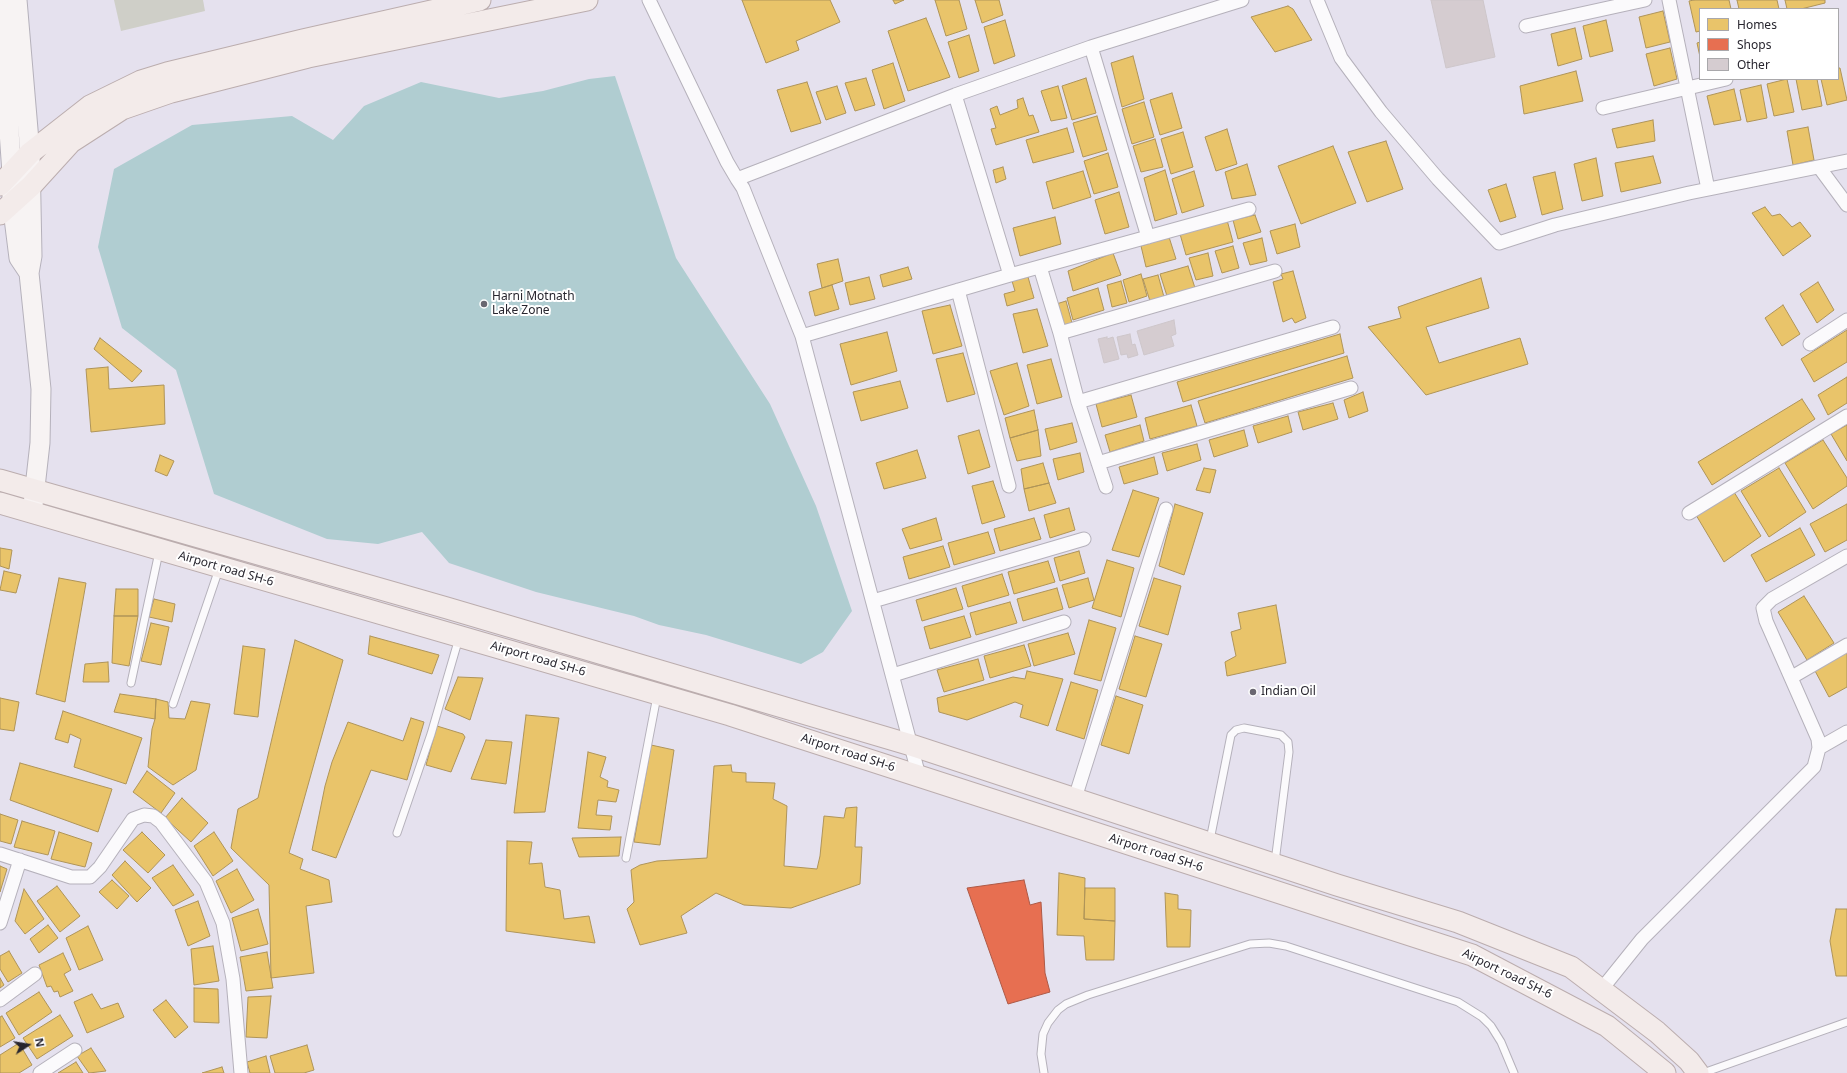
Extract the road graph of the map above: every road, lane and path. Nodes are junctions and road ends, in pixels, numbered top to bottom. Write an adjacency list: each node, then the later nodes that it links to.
1 (17, 0): 16 (main road)
2 (480, 0): 16 (main road)
3 (587, 0): 21 (main road)
4 (649, 0): 20 (street)
5 (1242, 0): 11 (street)
6 (1317, 0): 22 (street)
7 (1645, 0): 10 (street)
8 (1669, 0): 13 (street)
9 (0, 6): 19 (main road)
10 (1526, 26)
11 (1091, 47): 14 (street); 26 (street)
12 (1722, 80): 13 (street)
13 (1688, 88): 15 (street); 22 (street)
14 (955, 95): 20 (street); 30 (street)
15 (1602, 108)
16 (30, 153): 19 (main road); 21 (main road)
17 (1847, 161): 18 (street)
18 (1819, 167): 22 (street); 23 (street)
19 (6, 179): 24 (main road)
20 (737, 179): 35 (street)
21 (31, 186): 24 (main road); 29 (main road)
22 (1708, 189)
23 (1847, 205)
24 (6, 208): 29 (main road)
25 (1249, 209): 26 (street)
26 (1148, 237): 27 (street)
27 (1040, 267): 30 (street); 34 (street)
28 (1275, 271): 34 (street)
29 (29, 273): 44 (main road)
30 (1010, 275): 31 (street)
31 (958, 290): 35 (street); 42 (street)
32 (1847, 320): 36 (street)
33 (1333, 327): 38 (street)
34 (1060, 332): 38 (street)
35 (802, 336): 53 (street)
36 (1810, 344)
37 (1351, 388): 40 (street)
38 (1078, 402): 40 (street)
39 (1847, 416): 48 (street)
40 (1098, 464): 43 (street)
41 (0, 480): 44 (main road)
42 (1009, 486)
43 (1106, 488)
44 (35, 490): 47 (main road); 54 (main road)
45 (0, 503): 47 (main road, Airport road SH-6)
46 (1166, 509): 67 (street)
47 (32, 513): 50 (main road, Airport road SH-6)
48 (1689, 513)
49 (1084, 539): 53 (street)
50 (160, 549): 52 (main road, Airport road SH-6); 60 (lane)
51 (1847, 556): 59 (street)
52 (219, 567): 56 (main road, Airport road SH-6); 62 (lane)
53 (873, 600): 58 (street)
54 (447, 608): 56 (main road); 64 (main road)
55 (1064, 622): 58 (street)
56 (450, 633): 61 (main road, Airport road SH-6); 68 (lane)
57 (1847, 645): 59 (street)
58 (893, 675): 64 (street)
59 (1792, 677): 65 (street)
60 (130, 683)
61 (658, 694): 66 (main road, Airport road SH-6); 71 (lane)
62 (173, 704)
63 (1847, 732): 65 (street)
64 (911, 745): 66 (street); 67 (main road)
65 (1819, 748): 76 (street)
66 (919, 776): 84 (main road, Airport road SH-6)
67 (1076, 798): 69 (main road)
68 (397, 834)
69 (1209, 842): 73 (main road); 73 (lane)
70 (0, 854): 72 (street)
71 (626, 858)
72 (20, 860): 74 (street); 81 (street)
73 (1274, 864): 76 (main road)
74 (0, 923)
75 (35, 974): 77 (street)
76 (1601, 990): 85 (main road)
77 (0, 1000)
78 (1847, 1022): 86 (lane)
79 (75, 1050): 80 (street)
80 (40, 1073)
81 (241, 1073)
82 (1044, 1073): 83 (lane)
83 (1514, 1073)
84 (1665, 1073)
85 (1698, 1073)
86 (1703, 1073)

